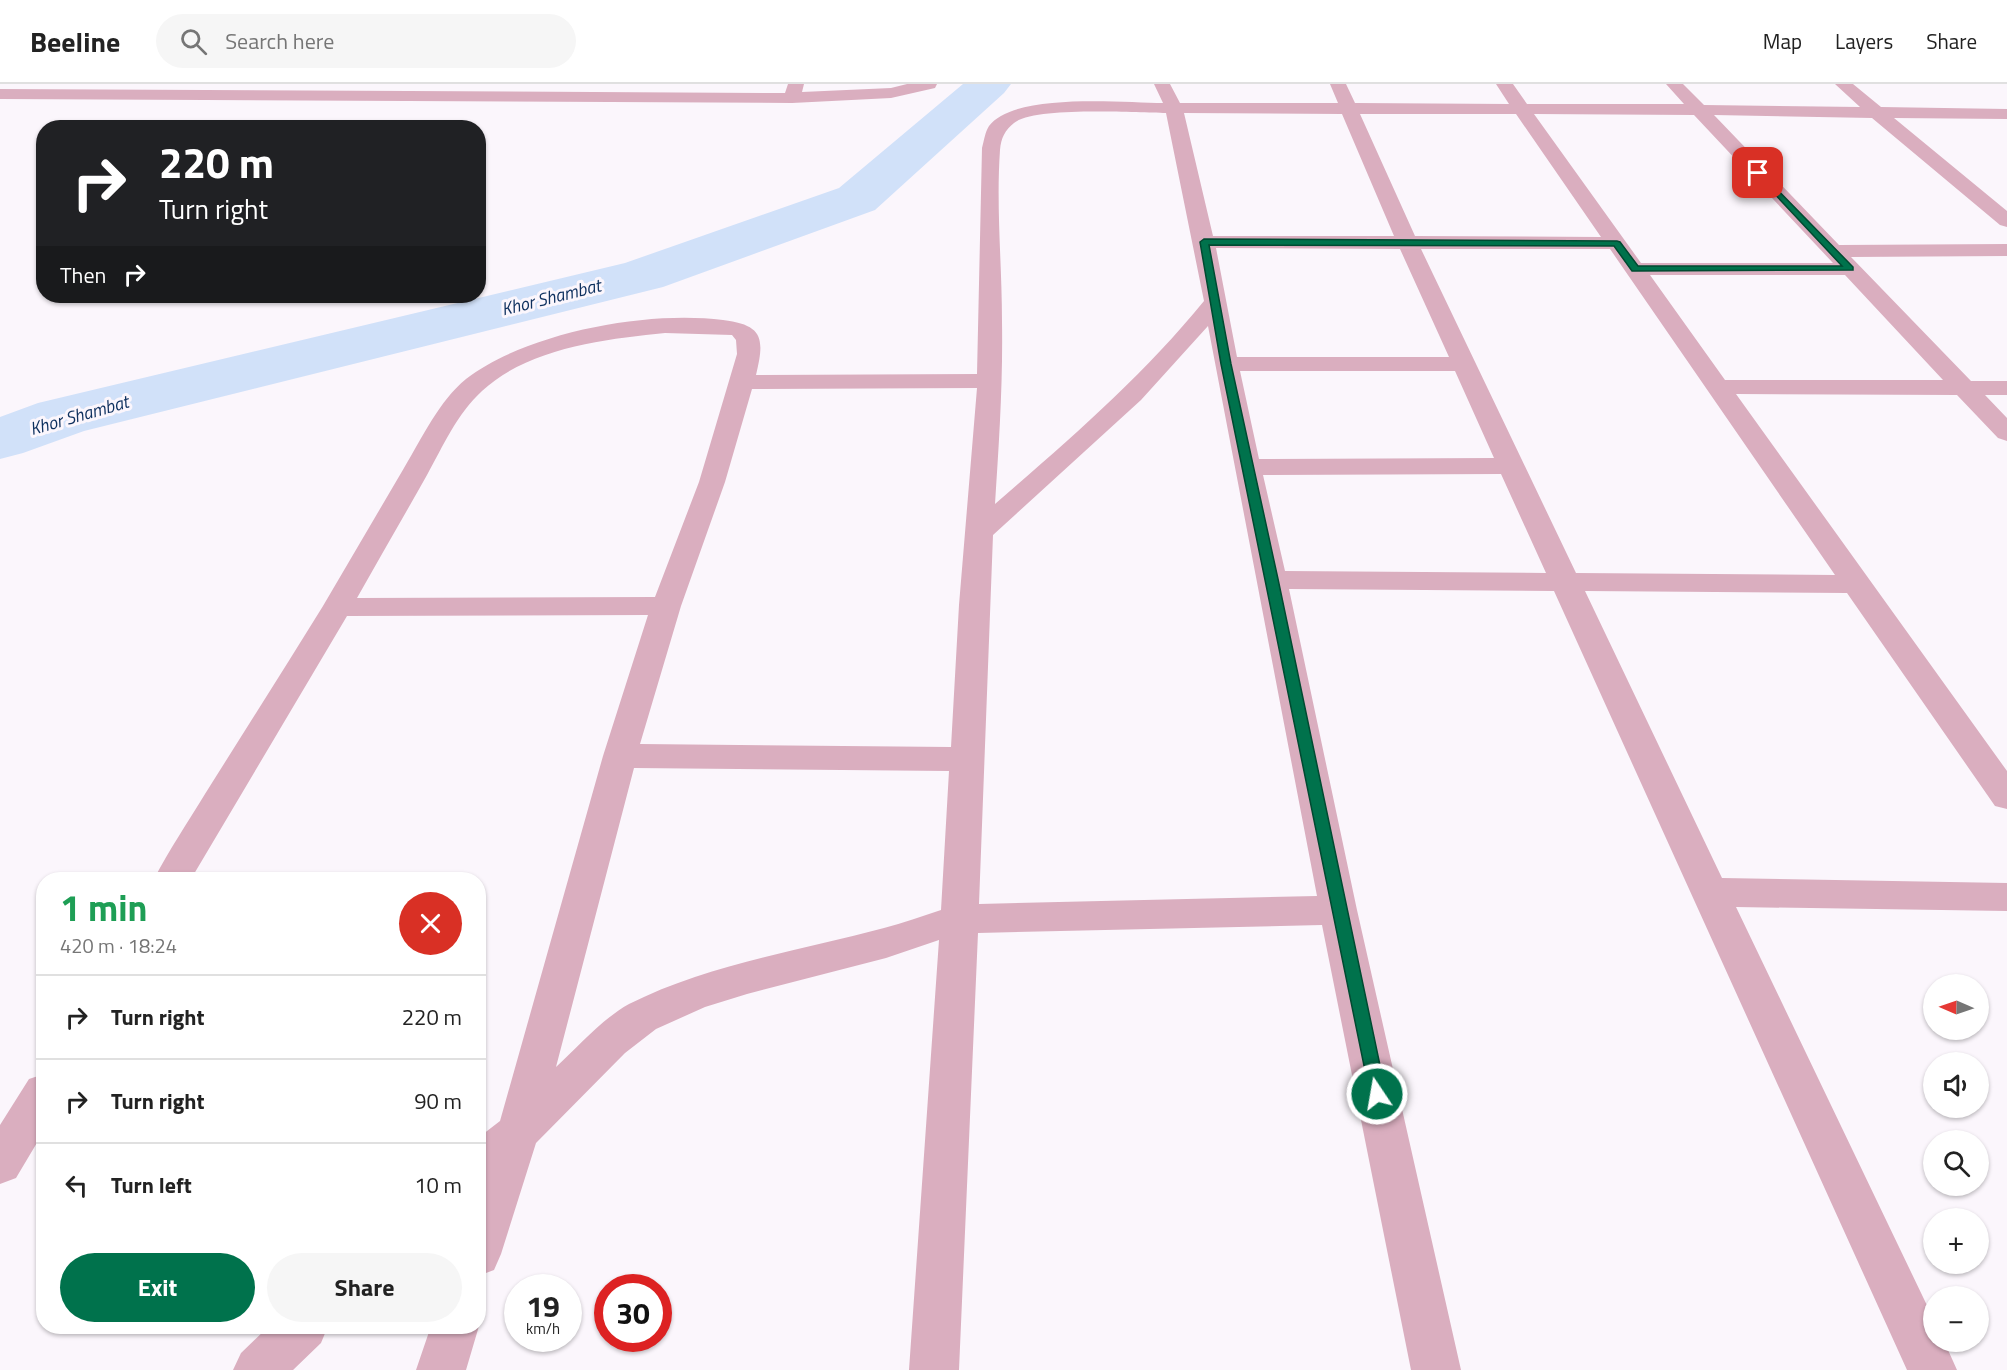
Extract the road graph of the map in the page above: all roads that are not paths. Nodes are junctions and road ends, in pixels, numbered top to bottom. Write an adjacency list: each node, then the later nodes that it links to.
1 (11, 84): 11 (street)
2 (929, 84): 10 (street)
3 (1504, 84): 14 (street)
4 (1674, 84): 15 (street)
5 (1843, 84): 16 (street)
6 (105, 89): 7 (street); 11 (street)
7 (276, 90): 8 (street)
8 (446, 90): 9 (street)
9 (620, 90): 10 (street)
10 (794, 91)
11 (0, 92)
12 (1168, 96): 13 (street); 19 (street); 29 (street)
13 (1345, 96): 14 (street); 20 (street)
14 (1522, 109): 15 (street); 21 (street)
15 (1699, 110): 16 (street); 23 (street)
16 (1876, 112): 17 (street); 18 (street)
17 (2007, 114)
18 (2007, 221)
19 (1204, 242): 20 (street); 26 (street)
20 (1407, 242): 21 (street); 28 (street)
21 (1617, 243): 25 (street)
22 (2007, 250): 23 (street)
23 (1833, 251): 24 (street)
24 (1850, 268): 25 (street); 32 (street)
25 (1635, 269): 31 (street)
26 (1214, 303): 27 (street); 37 (street)
27 (1226, 364): 28 (street); 36 (street)
28 (1463, 364): 35 (street)
29 (989, 381): 30 (street); 37 (street)
30 (742, 382): 41 (street); 42 (street)
31 (1718, 387): 32 (street); 40 (street)
32 (1964, 388): 33 (street); 34 (street)
33 (2007, 388)
34 (2007, 433)
35 (1511, 466): 36 (street); 39 (street)
36 (1248, 467): 38 (street)
37 (979, 533): 44 (street)
38 (1272, 579): 39 (street); 49 (street)
39 (1565, 582): 40 (street); 47 (street)
40 (1857, 584): 45 (street)
41 (666, 606): 42 (street); 43 (street)
42 (337, 607): 46 (street)
43 (620, 756): 44 (street); 52 (street)
44 (965, 759): 50 (street)
45 (2007, 797)
46 (176, 872)
47 (1709, 892): 48 (street); 62 (street)
48 (2007, 897)
49 (1338, 910): 50 (street); 61 (street)
50 (958, 919): 52 (street); 60 (street)
51 (36, 1105): 54 (street)
52 (518, 1132): 53 (street); 55 (street)
53 (486, 1159)
54 (0, 1164)
55 (486, 1230)
56 (296, 1334): 58 (street)
57 (452, 1334): 59 (street)
58 (258, 1370)
59 (441, 1370)
60 (934, 1370)
61 (1436, 1370)
62 (1932, 1370)

